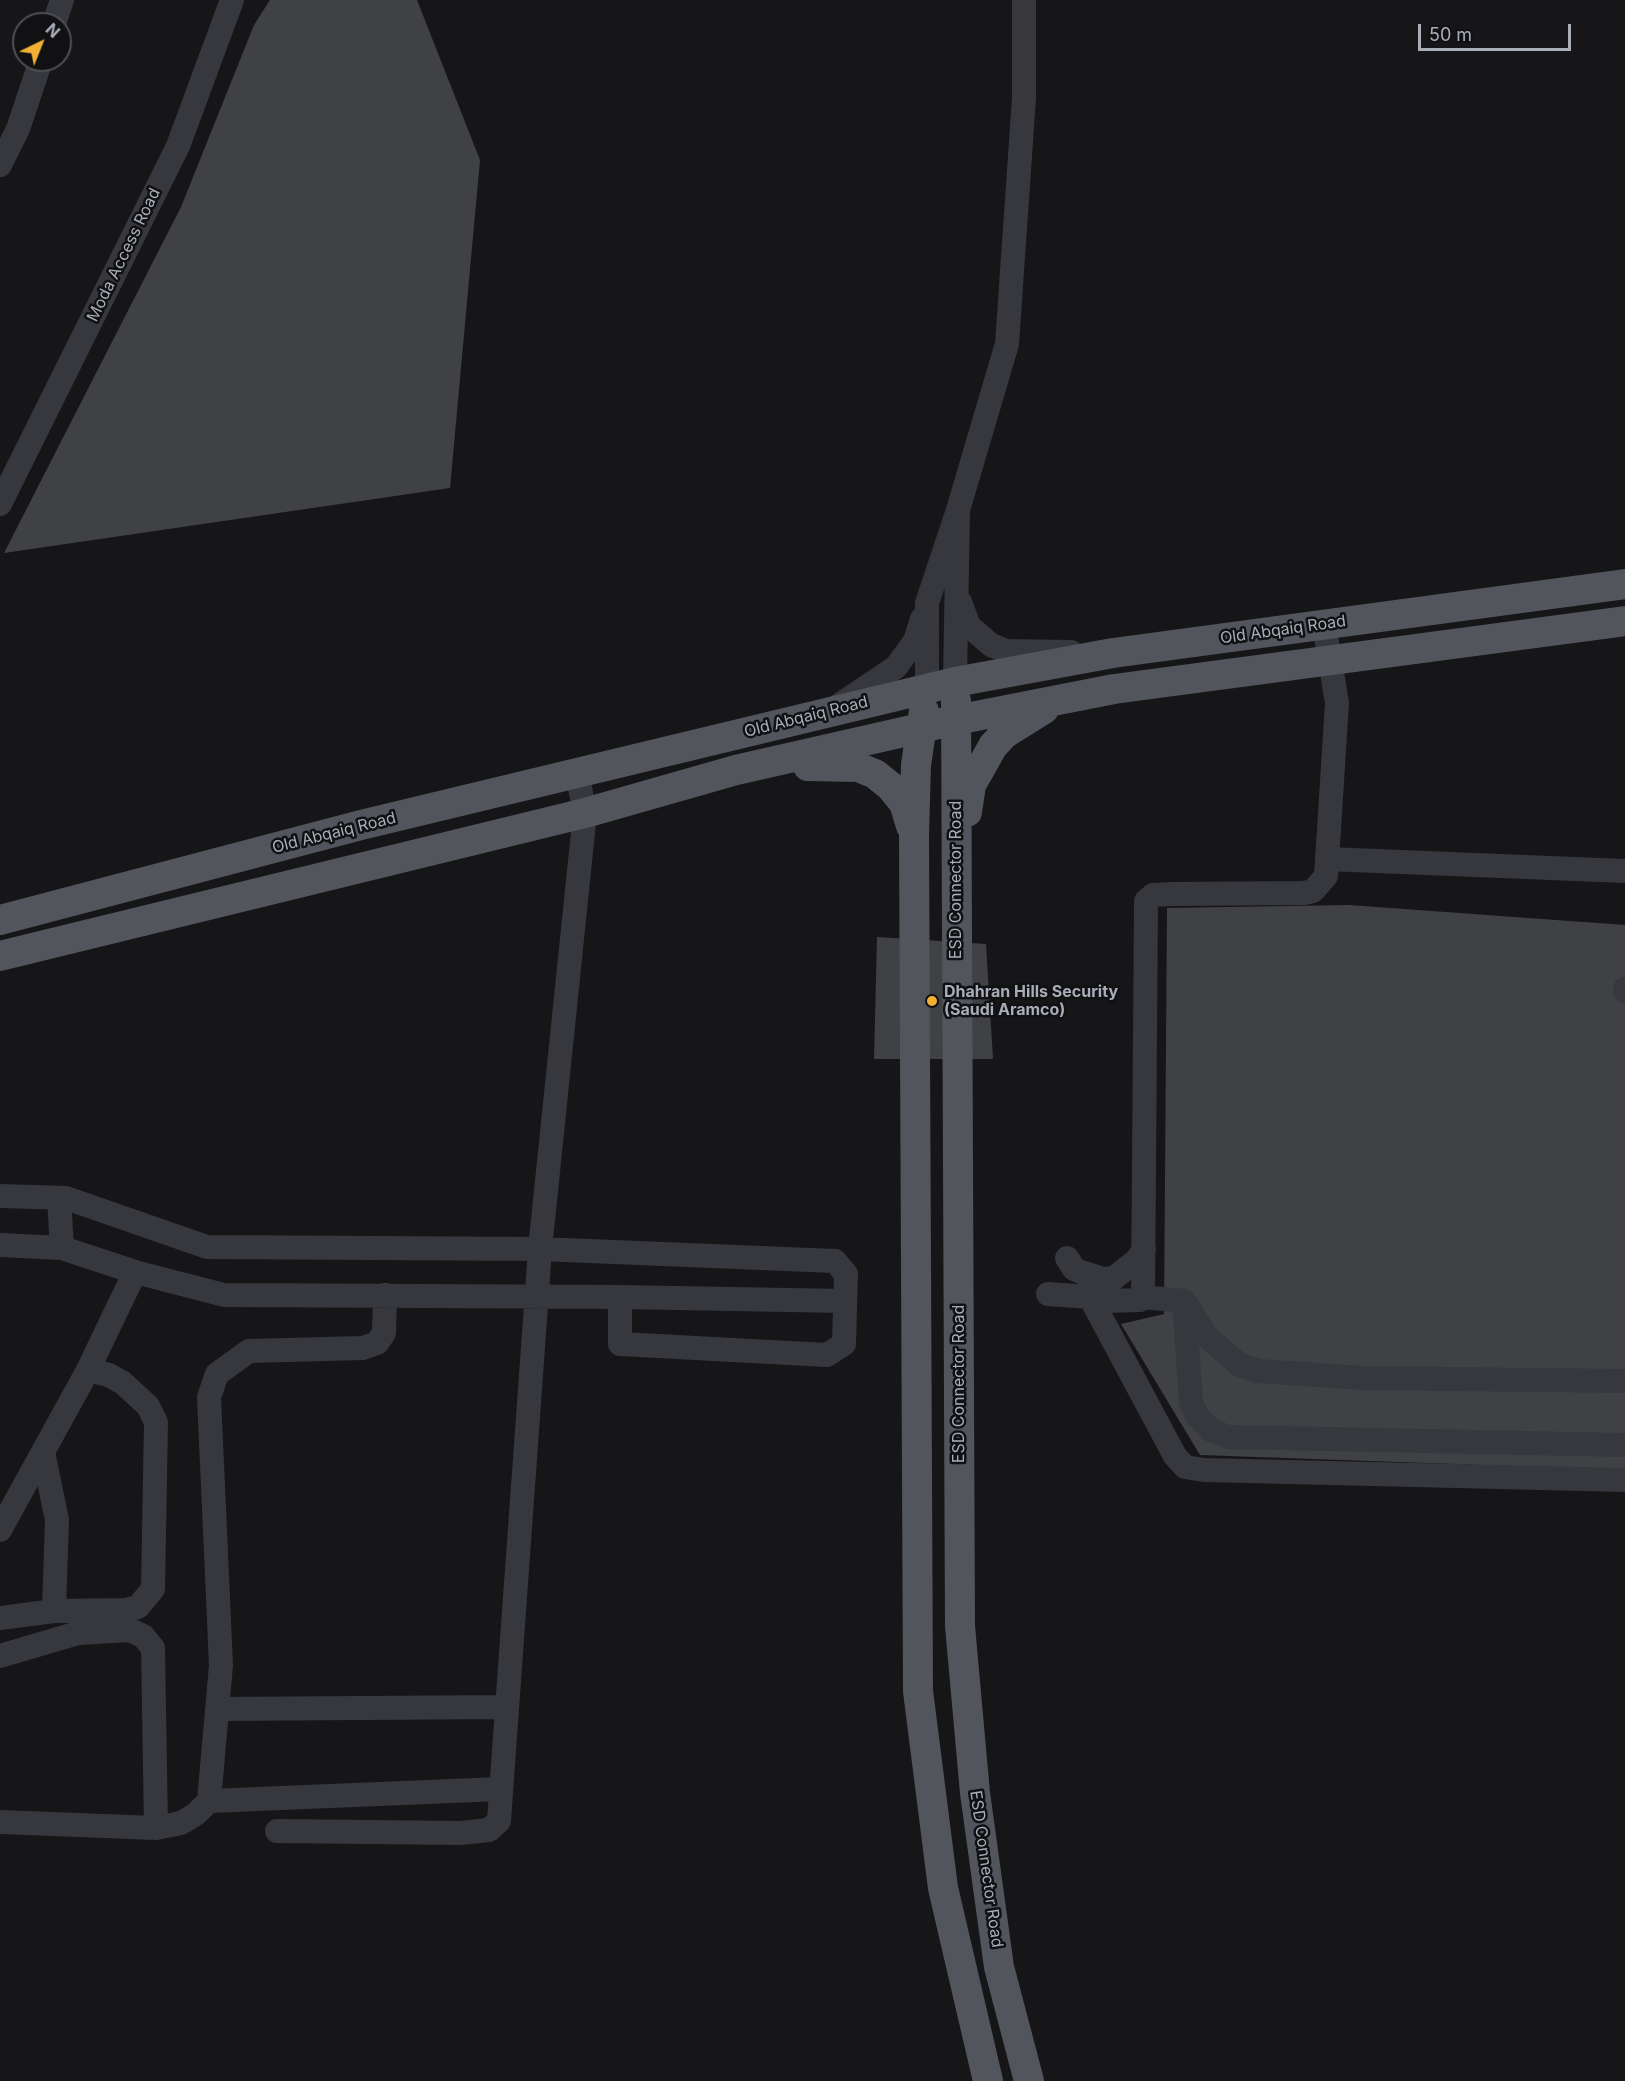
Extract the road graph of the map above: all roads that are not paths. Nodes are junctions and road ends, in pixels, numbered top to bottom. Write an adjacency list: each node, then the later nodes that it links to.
1 (232, 0): 5 (street, Moda Access Road)
2 (1024, 0): 6 (street)
3 (37, 72): 4 (street)
4 (0, 165)
5 (0, 504)
6 (958, 510): 8 (street); 9 (street)
7 (1625, 584): 11 (main road, Old Abqaiq Road)
8 (957, 593): 12 (street); 14 (street)
9 (927, 603): 14 (street); 16 (street)
10 (1625, 621): 13 (main road)
11 (1324, 624): 12 (main road, Old Abqaiq Road); 13 (street)
12 (1113, 653): 14 (main road, Old Abqaiq Road)
13 (1330, 660): 15 (main road); 23 (street)
14 (941, 685): 16 (main road, Old Abqaiq Road); 17 (main road, ESD Connector Road); 18 (main road)
15 (1076, 696): 17 (main road); 25 (main road)
16 (829, 711): 20 (main road, Old Abqaiq Road)
17 (956, 720): 18 (main road); 25 (main road, ESD Connector Road)
18 (922, 728): 19 (main road); 22 (main road)
19 (736, 770): 21 (main road); 22 (main road)
20 (577, 773): 21 (street); 26 (main road, Old Abqaiq Road)
21 (585, 813): 27 (main road); 32 (street)
22 (914, 835): 35 (main road)
23 (1327, 859): 24 (street); 33 (street)
24 (1625, 871)
25 (956, 877): 36 (main road, ESD Connector Road)
26 (0, 920)
27 (0, 956)
28 (0, 1196): 29 (street)
29 (59, 1198): 31 (street); 32 (street)
30 (0, 1245): 31 (street)
31 (62, 1248): 34 (street)
32 (540, 1249): 38 (street); 42 (street)
33 (1144, 1250): 40 (street); 41 (street)
34 (135, 1272): 37 (street); 45 (street)
35 (917, 1277): 36 (main road); 64 (main road)
36 (959, 1278): 65 (main road, ESD Connector Road)
37 (385, 1295): 38 (street); 58 (street)
38 (536, 1295): 39 (street); 57 (street)
39 (620, 1297): 42 (street); 42 (street)
40 (1143, 1297): 41 (street); 43 (street)
41 (1098, 1299): 51 (street); 52 (street)
42 (845, 1301)
43 (1184, 1301): 44 (street); 46 (street); 49 (street)
44 (1195, 1338): 47 (street); 48 (street)
45 (88, 1370): 50 (street); 54 (street)
46 (1625, 1381)
47 (1625, 1393)
48 (1625, 1435)
49 (1625, 1445)
50 (43, 1452): 53 (street); 54 (street)
51 (1625, 1470)
52 (1625, 1480)
53 (0, 1530)
54 (54, 1611): 55 (street)
55 (0, 1618)
56 (0, 1656): 62 (street)
57 (506, 1707): 58 (street); 59 (street)
58 (218, 1708): 60 (street)
59 (500, 1789): 60 (street); 63 (street)
60 (209, 1802): 62 (street)
61 (0, 1822): 62 (street)
62 (156, 1828)
63 (277, 1831)
64 (988, 2081)
65 (1029, 2081)

